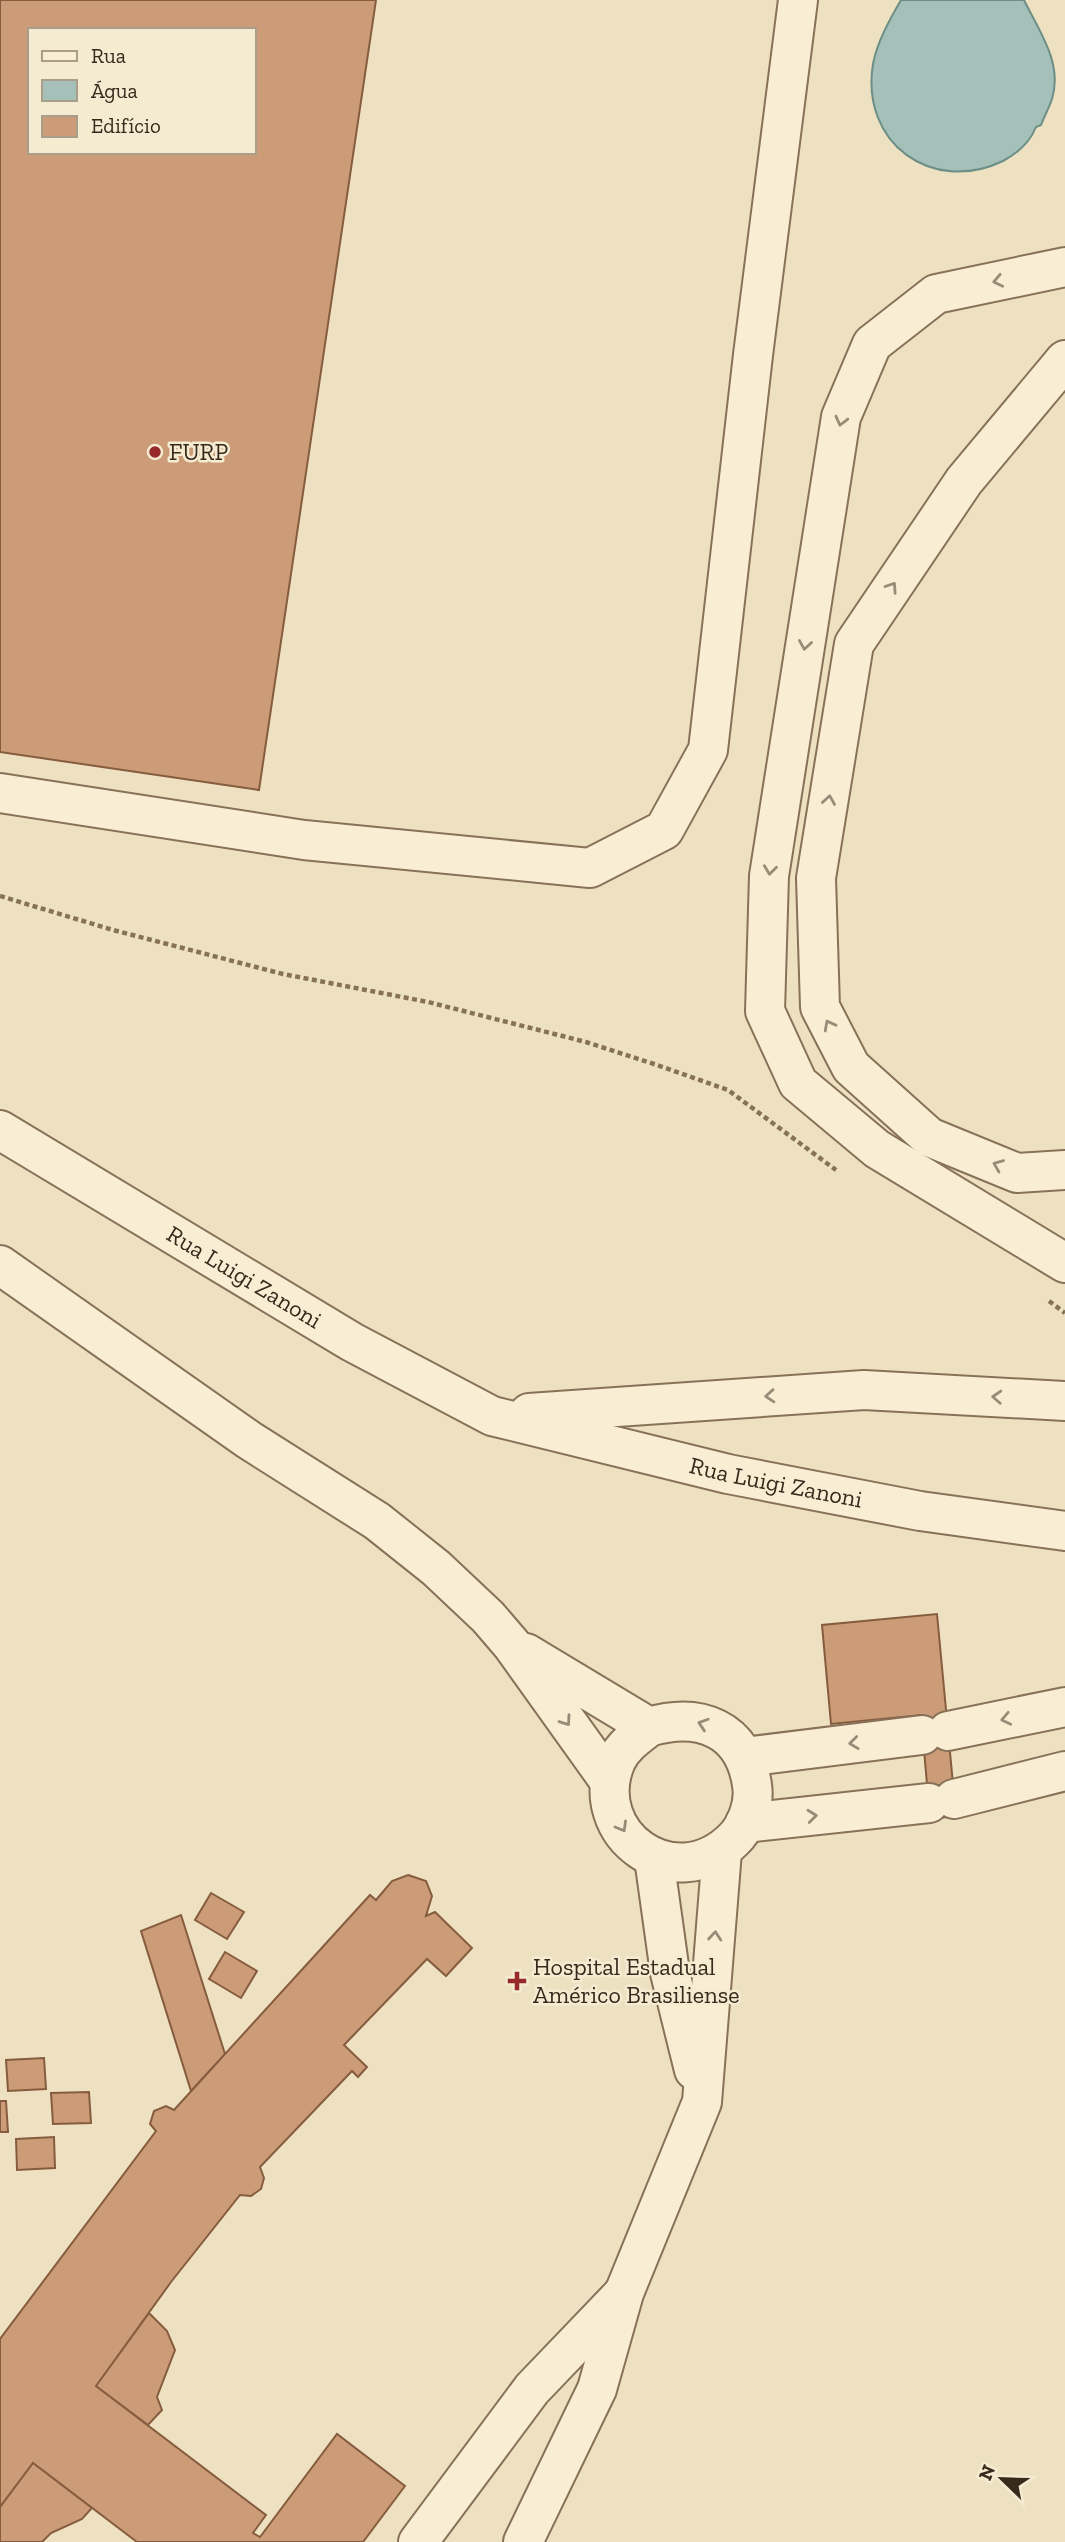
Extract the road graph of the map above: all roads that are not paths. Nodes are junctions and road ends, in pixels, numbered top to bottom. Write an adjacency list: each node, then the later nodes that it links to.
1 (798, 0): 4 (street)
2 (1065, 267): 7 (street, one-way to 7)
3 (1065, 360): 6 (street, one-way to 3)
4 (0, 793)
5 (0, 1130): 10 (street, Rua Luigi Zanoni)
6 (1065, 1170)
7 (1065, 1263)
8 (0, 1265): 12 (street)
9 (1065, 1401): 10 (street, one-way to 10)
10 (492, 1416): 11 (street, Rua Luigi Zanoni)
11 (1065, 1531)
12 (512, 1645): 14 (street); 17 (street, one-way to 17)
13 (1065, 1707): 15 (street, one-way to 15)
14 (649, 1727): 15 (street, one-way to 14); 17 (street)
15 (744, 1757): 18 (street)
16 (1065, 1771): 18 (street, one-way to 16)
17 (610, 1783): 19 (street, one-way to 19)
18 (733, 1837): 19 (street); 20 (street, one-way to 18)
19 (654, 1858): 20 (street)
20 (702, 2102): 21 (street)
21 (624, 2292): 22 (street); 23 (street)
22 (418, 2542)
23 (523, 2542)

